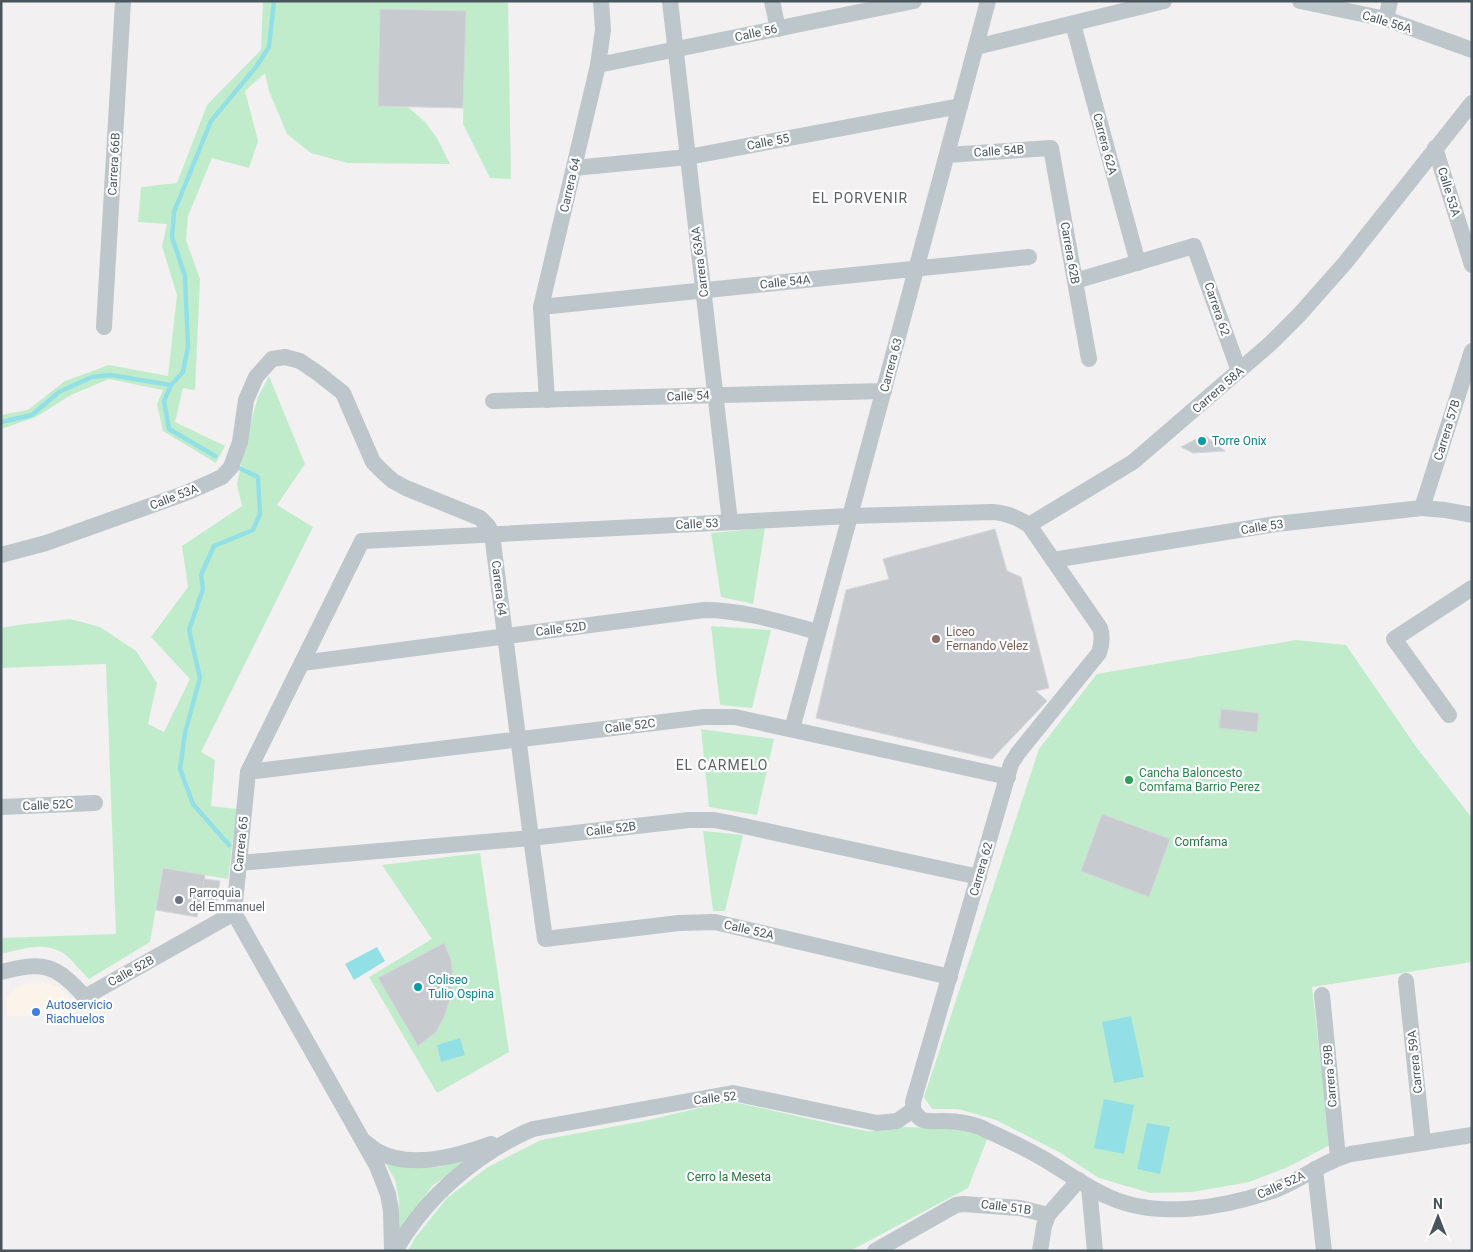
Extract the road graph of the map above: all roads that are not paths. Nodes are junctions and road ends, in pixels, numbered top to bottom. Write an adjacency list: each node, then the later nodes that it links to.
1 (123, 1): 31 (street, Carrera 66B)
2 (601, 1): 16 (street, Carrera 64)
3 (670, 1): 14 (street, Carrera 63AA)
4 (772, 1): 12 (street)
5 (914, 1): 12 (street, Calle 56)
6 (988, 1): 13 (street, Carrera 63)
7 (1164, 1): 11 (street)
8 (1300, 1): 10 (street, Calle 56A)
9 (1390, 1): 10 (street)
10 (1386, 19): 15 (street, Calle 56A)
11 (1073, 24): 13 (street); 25 (street, Carrera 62A)
12 (778, 28): 14 (street, Calle 56)
13 (976, 47): 18 (street, Carrera 63)
14 (675, 50): 16 (street, Calle 56); 22 (street, Carrera 63AA)
15 (1472, 50)
16 (598, 65): 23 (street, Carrera 64)
17 (1472, 103): 20 (street, Carrera 58A)
18 (960, 106): 21 (street, Carrera 63); 22 (street, Calle 55)
19 (1051, 148): 21 (street, Calle 54B); 28 (street, Carrera 62B)
20 (1435, 148): 26 (street, Calle 53A); 34 (street, Carrera 58A)
21 (947, 155): 27 (street, Carrera 63)
22 (688, 157): 23 (street, Calle 55); 29 (street, Carrera 63AA)
23 (574, 168): 30 (street, Carrera 64)
24 (1028, 257): 27 (street, Calle 54A)
25 (1138, 263): 28 (street); 34 (street, Carrera 62)
26 (1472, 264)
27 (917, 268): 29 (street, Calle 54A); 35 (street, Carrera 63)
28 (1075, 281): 33 (street, Carrera 62B)
29 (703, 290): 30 (street, Calle 54A); 36 (street, Carrera 63AA)
30 (542, 307): 37 (street, Carrera 64)
31 (104, 327)
32 (1472, 351): 39 (street, Carrera 57B)
33 (1089, 359)
34 (1239, 372): 43 (street, Carrera 58A)
35 (884, 391): 36 (street, Calle 54); 41 (street, Carrera 63)
36 (716, 395): 37 (street, Calle 54); 42 (street, Carrera 63AA)
37 (547, 400): 38 (street, Calle 54)
38 (493, 401)
39 (1422, 508): 40 (street, Calle 53); 47 (street, Calle 53)
40 (1472, 515)
41 (850, 516): 42 (street, Calle 53); 43 (street, Calle 53); 49 (street, Carrera 63)
42 (730, 522): 44 (street, Calle 53)
43 (1028, 525): 47 (street)
44 (492, 534): 45 (street, Calle 53); 46 (street, Calle 53A); 50 (street, Carrera 64)
45 (362, 541): 51 (street, Carrera 65)
46 (1, 555)
47 (1053, 560): 56 (street, Carrera 62)
48 (1472, 588): 52 (street)
49 (818, 632): 50 (street, Calle 52D); 53 (street, Carrera 63)
50 (505, 636): 51 (street, Calle 52D); 54 (street, Carrera 64)
51 (302, 662): 55 (street, Carrera 65)
52 (1449, 715)
53 (792, 729): 54 (street, Calle 52C); 56 (street, Calle 52C)
54 (518, 739): 55 (street, Calle 52C); 59 (street, Carrera 64)
55 (248, 772): 60 (street, Carrera 65)
56 (1008, 776): 61 (street, Carrera 62)
57 (95, 803): 58 (street, Calle 52C)
58 (1, 807)
59 (531, 838): 60 (street, Calle 52B); 61 (street, Calle 52B); 63 (street, Carrera 64)
60 (239, 863): 62 (street, Carrera 65)
61 (978, 877): 65 (street, Carrera 62)
62 (234, 913): 64 (street, Calle 52B); 71 (street)
63 (545, 939): 65 (street, Calle 52A)
64 (1, 972)
65 (950, 977): 68 (street, Carrera 62)
66 (1406, 981): 72 (street, Carrera 59A)
67 (1322, 995): 73 (street, Carrera 59B)
68 (913, 1110): 69 (street, Calle 52); 75 (street)
69 (519, 1134): 71 (street); 77 (street, Calle 52)
70 (1472, 1135): 72 (street, Calle 52A)
71 (362, 1140): 77 (street)
72 (1424, 1142): 73 (street, Calle 52A)
73 (1338, 1157): 74 (street, Calle 52A)
74 (1315, 1169): 75 (street, Calle 52A); 81 (street)
75 (1084, 1184): 76 (street); 80 (street)
76 (1048, 1214): 78 (street, Calle 51B); 79 (street)
77 (394, 1251)
78 (875, 1251)
79 (1040, 1251)
80 (1095, 1251)
81 (1324, 1251)

